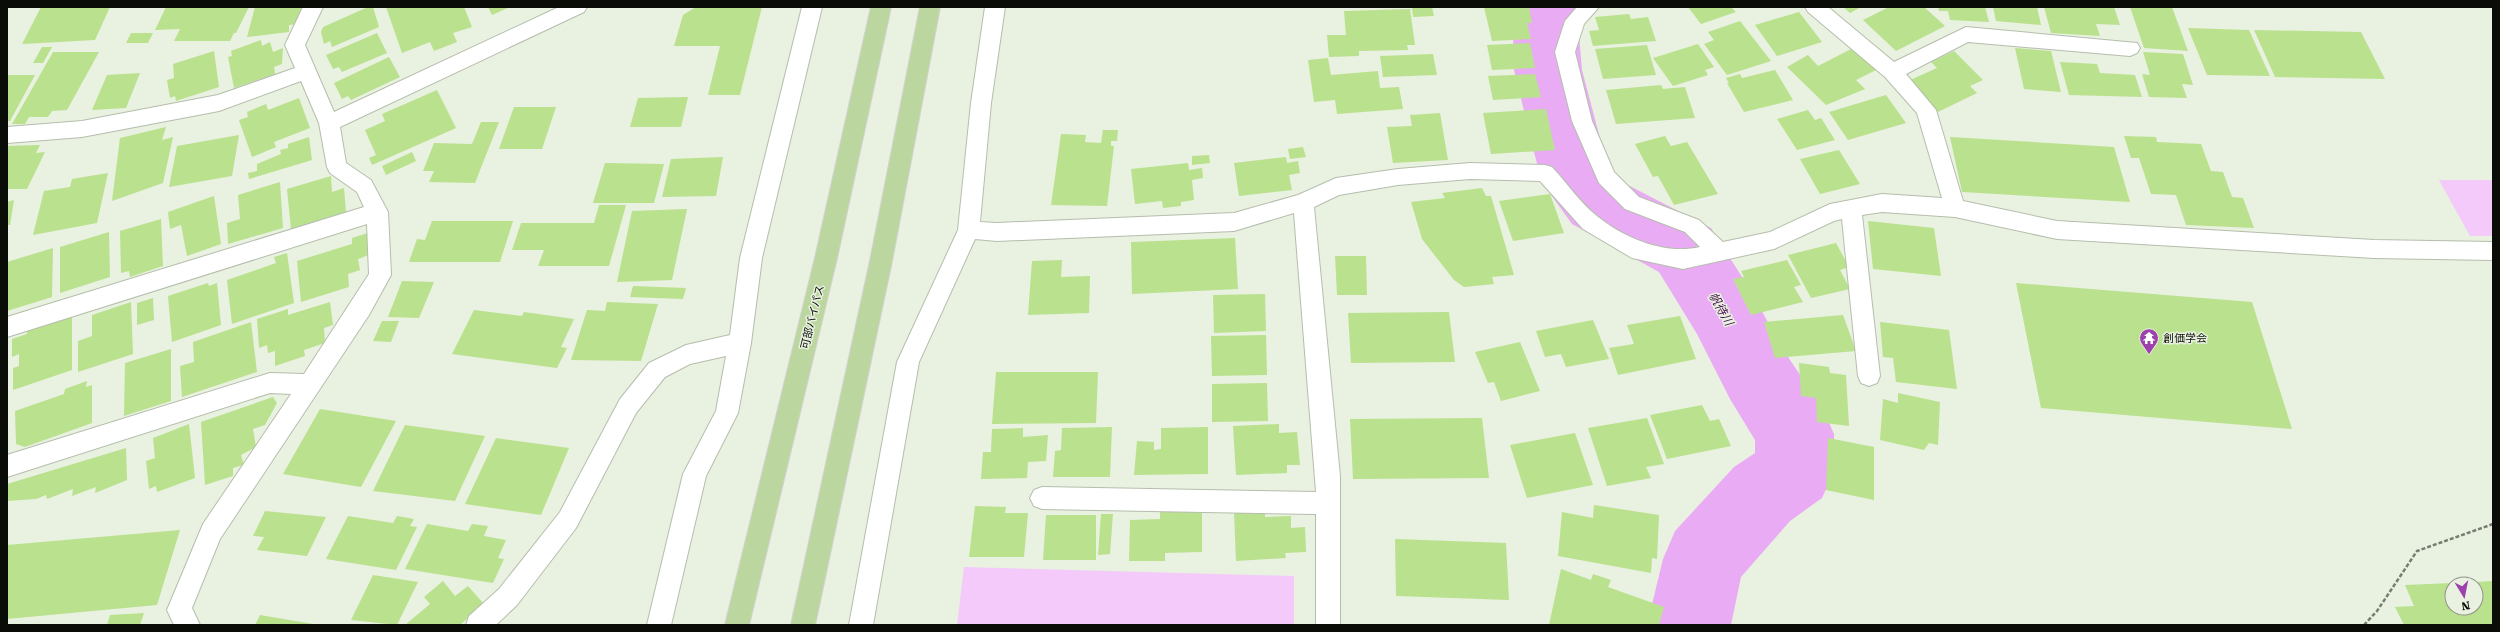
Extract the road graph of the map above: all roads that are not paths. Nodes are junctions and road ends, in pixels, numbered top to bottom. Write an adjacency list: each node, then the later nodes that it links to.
1 (313, 7): 10 (street)
2 (577, 7): 12 (street)
3 (812, 7): 22 (street)
4 (881, 7): 31 (highway, 可部バイパス)
5 (930, 7): 32 (highway)
6 (995, 7): 18 (street)
7 (1589, 7): 20 (street)
8 (1815, 7): 11 (street)
9 (2130, 48): 11 (street)
10 (308, 71): 12 (street); 13 (street)
11 (1892, 72): 15 (street)
12 (329, 123): 17 (street)
13 (7, 135)
14 (1303, 202): 18 (street); 20 (street); 27 (street)
15 (1955, 208): 16 (street); 19 (street)
16 (1851, 209): 20 (street); 23 (street)
17 (377, 212): 21 (street); 24 (street)
18 (968, 230): 33 (street)
19 (2493, 251)
20 (1719, 252)
21 (7, 326)
22 (740, 344): 29 (street); 30 (street)
23 (1869, 376)
24 (311, 384): 25 (street); 28 (street)
25 (7, 466)
26 (1042, 498): 27 (street)
27 (1327, 502): 34 (street)
28 (188, 625)
29 (478, 625)
30 (659, 625)
31 (737, 625)
32 (803, 625)
33 (861, 625)
34 (1328, 625)

